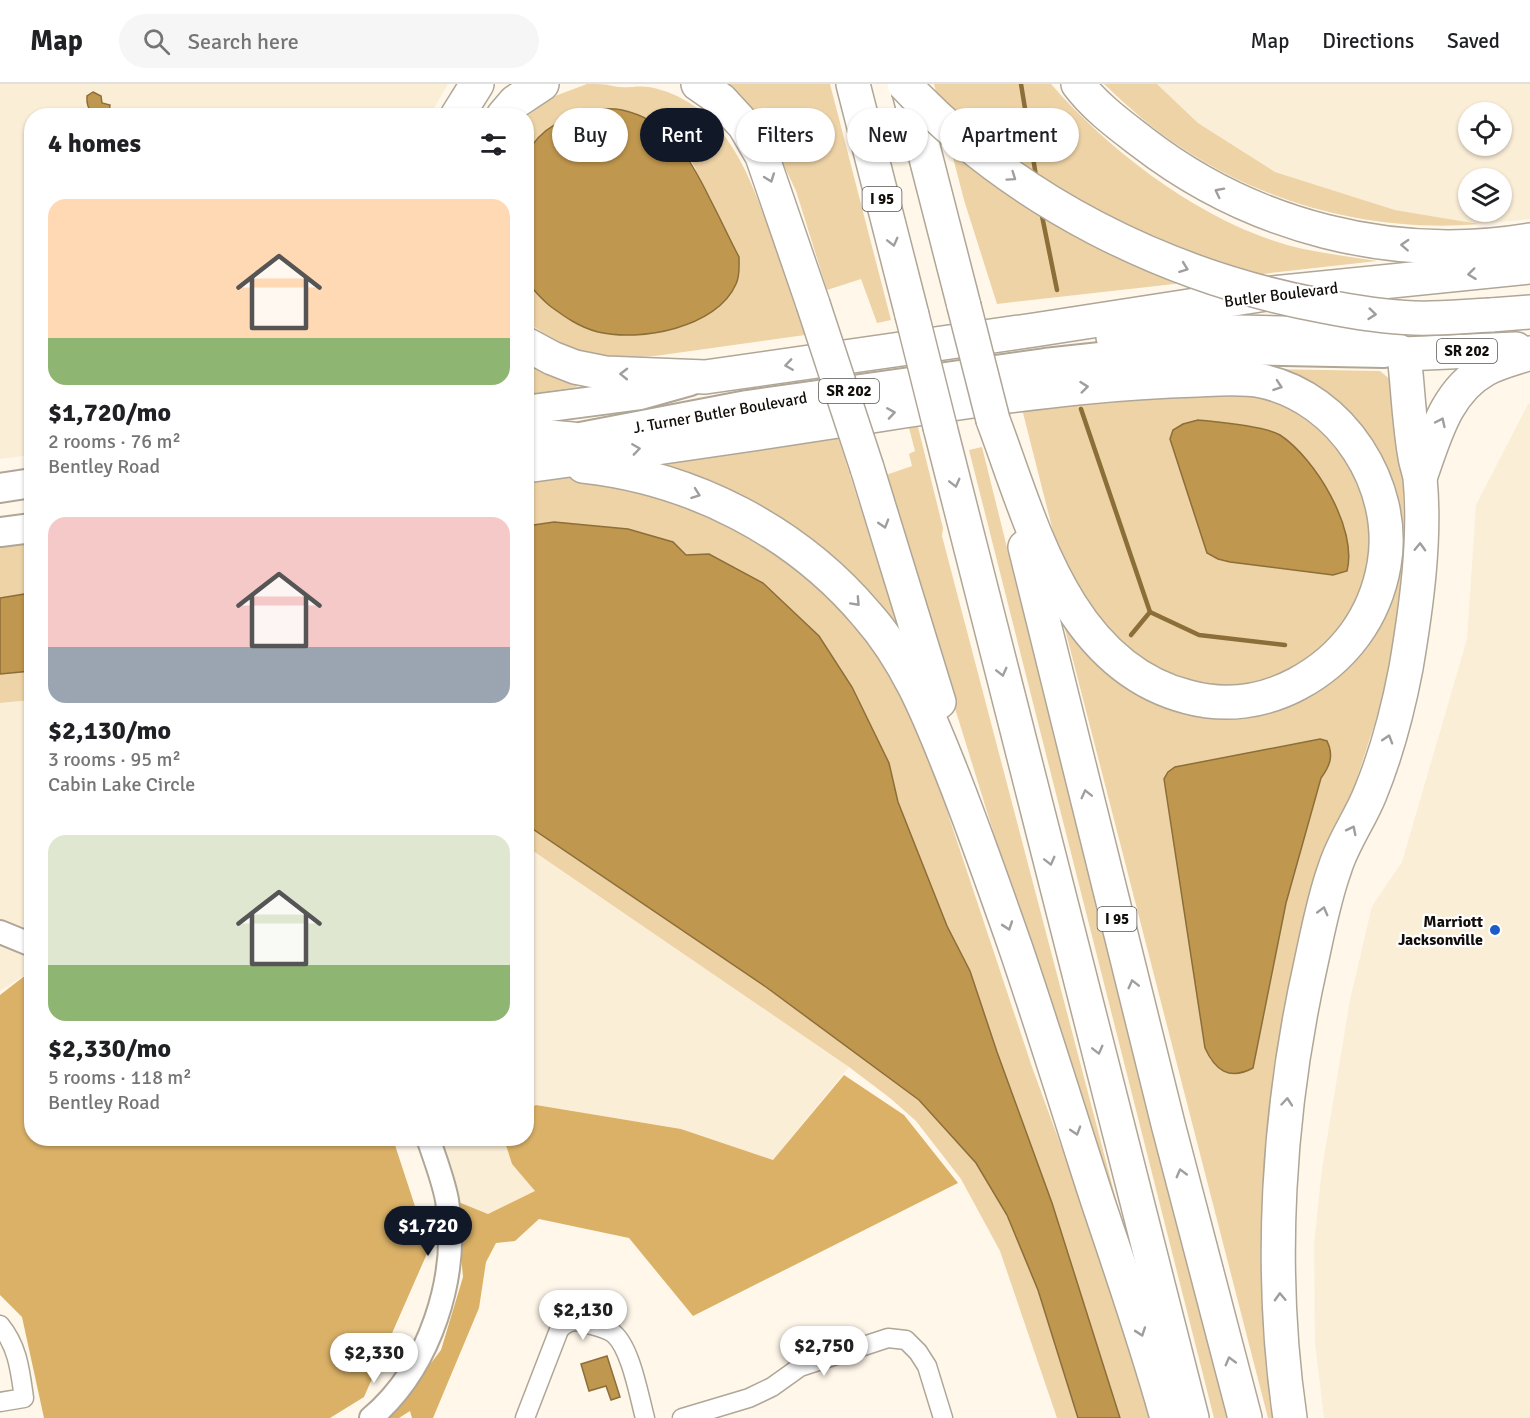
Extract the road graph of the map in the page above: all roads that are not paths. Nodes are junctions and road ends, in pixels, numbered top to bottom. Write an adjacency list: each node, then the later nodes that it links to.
1 (477, 84): 7 (highway)
2 (542, 84): 8 (highway)
3 (698, 84): 29 (highway, one-way to 29, bridge)
4 (853, 84): 43 (highway, I 95, one-way to 43, bridge)
5 (905, 84): 10 (highway, one-way to 10, bridge); 18 (highway, I 95, bridge)
6 (1078, 84): 9 (highway, one-way to 6)
7 (463, 108)
8 (510, 108)
9 (1529, 247): 11 (highway, Butler Boulevard / SR 202, one-way to 11)
10 (1530, 312)
11 (1034, 330): 15 (highway); 16 (highway, J. Turner Butler Boulevard / SR 202, one-way to 16)
12 (534, 348): 16 (highway, one-way to 12)
13 (1530, 348): 15 (highway, SR 202)
14 (1530, 353): 24 (highway, one-way to 14)
15 (1404, 354): 20 (main road, J. Turner Butler Boulevard / SR 202); 24 (highway)
16 (704, 377): 17 (main road, J. Turner Butler Boulevard / SR 202)
17 (534, 409)
18 (993, 420): 22 (highway, one-way to 18); 44 (highway, I 95, one-way to 18)
19 (534, 432): 20 (highway)
20 (572, 439): 21 (main road, J. Turner Butler Boulevard / SR 202)
21 (534, 457)
22 (534, 458)
23 (534, 460): 29 (highway, one-way to 29)
24 (1420, 477): 45 (highway, one-way to 24)
25 (24, 484): 26 (main road)
26 (0, 488)
27 (24, 529): 28 (main road)
28 (0, 532)
29 (975, 831): 42 (highway, one-way to 42)
30 (0, 932): 31 (street)
31 (24, 942)
32 (0, 947): 33 (street)
33 (24, 952)
34 (431, 1146): 37 (street)
35 (0, 1325): 36 (street)
36 (0, 1401)
37 (370, 1418)
38 (525, 1418): 39 (street)
39 (645, 1418)
40 (682, 1418): 41 (street)
41 (943, 1418)
42 (1167, 1418)
43 (1192, 1418)
44 (1245, 1418)
45 (1290, 1418)

